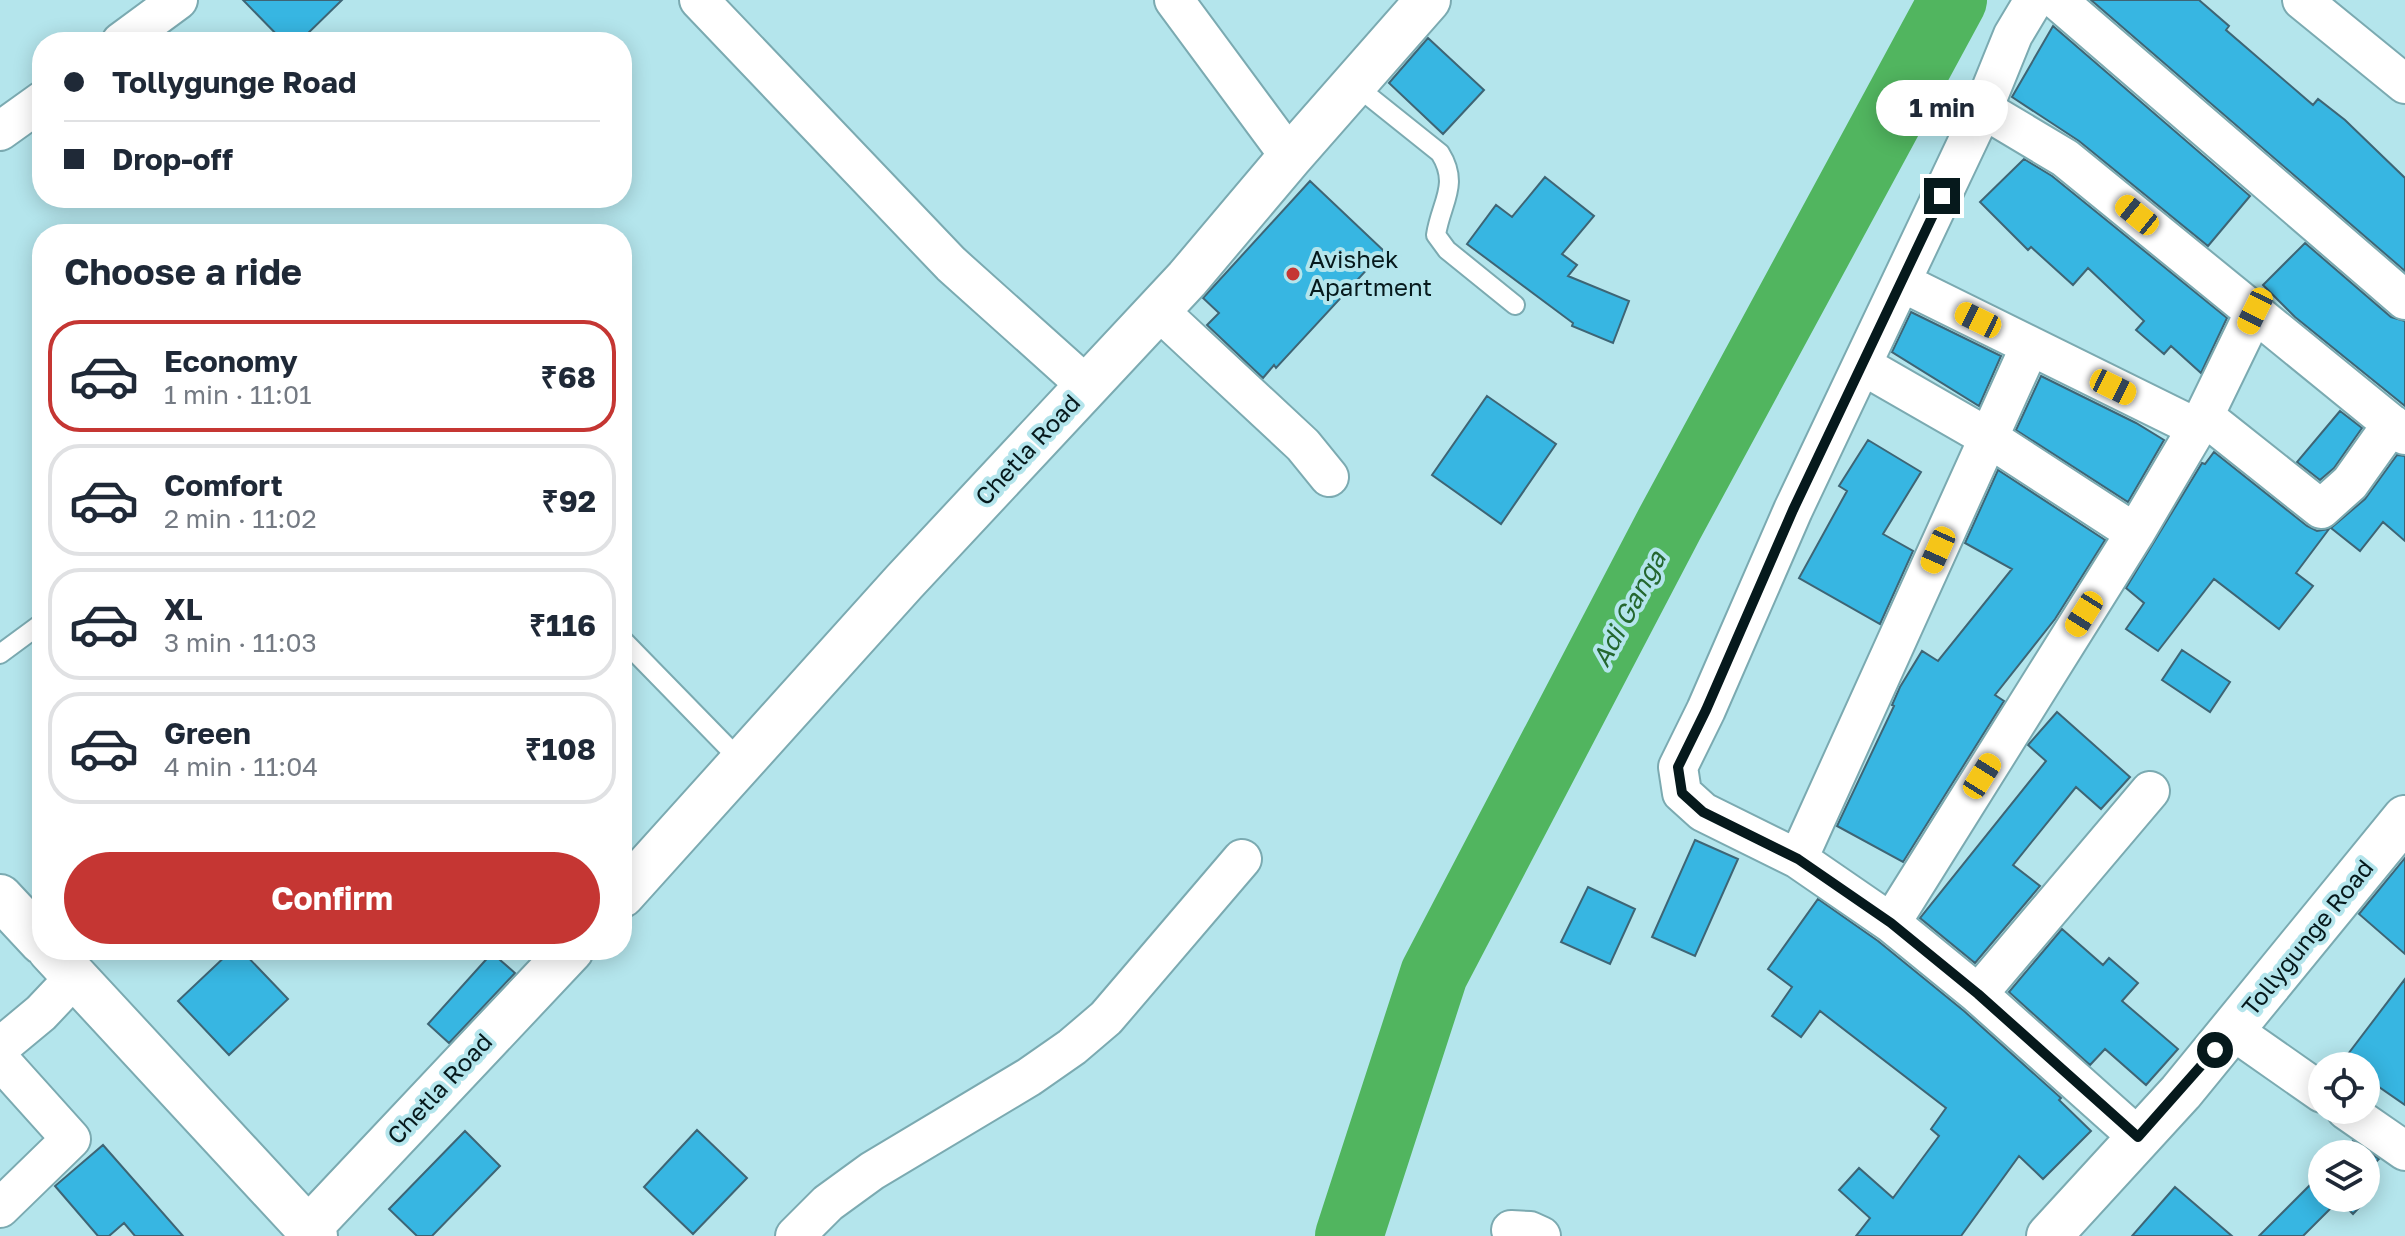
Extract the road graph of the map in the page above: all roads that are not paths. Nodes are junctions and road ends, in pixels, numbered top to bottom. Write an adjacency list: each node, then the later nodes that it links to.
1 (178, 0): 8 (street)
2 (699, 0): 22 (street)
3 (1174, 0): 14 (street)
4 (1428, 0): 10 (main road, Chetla Road)
5 (2034, 0): 12 (street)
6 (2057, 0): 16 (street)
7 (2304, 0): 9 (street)
8 (135, 32)
9 (2405, 84)
10 (1355, 85): 14 (main road, Chetla Road); 17 (lane)
11 (32, 108): 13 (street)
12 (1983, 109): 15 (street); 19 (street)
13 (0, 131)
14 (1290, 157): 18 (main road, Chetla Road)
15 (1901, 282): 20 (street); 21 (street)
16 (2405, 300)
17 (1515, 305)
18 (1158, 310): 22 (main road, Chetla Road); 26 (street)
19 (2255, 311): 23 (street); 24 (street)
20 (2030, 346): 23 (street); 25 (street)
21 (1862, 365): 25 (street); 35 (street)
22 (1087, 386): 31 (main road, Chetla Road)
23 (2201, 422): 24 (street); 27 (street)
24 (2399, 429)
25 (1989, 438): 27 (street); 35 (street)
26 (1329, 477)
27 (2135, 533): 38 (street)
28 (32, 630): 30 (lane)
29 (632, 649): 31 (lane)
30 (0, 654)
31 (742, 762): 36 (main road, Chetla Road)
32 (2150, 791): 42 (street)
33 (2405, 818): 43 (main road, Tollygunge Road)
34 (1242, 859): 52 (street)
35 (1798, 859): 38 (street)
36 (632, 884)
37 (0, 897): 39 (main road)
38 (1891, 923): 42 (street)
39 (32, 931)
40 (562, 960): 51 (main road, Chetla Road)
41 (62, 964): 44 (street); 51 (main road)
42 (1978, 994): 48 (street)
43 (2232, 1030): 46 (street); 48 (main road, Tollygunge Road)
44 (0, 1047)
45 (0, 1060): 50 (street)
46 (2308, 1083)
47 (2366, 1124): 49 (street)
48 (2138, 1137): 53 (main road, Tollygunge Road)
49 (2405, 1151)
50 (0, 1208)
51 (312, 1232)
52 (795, 1236)
53 (2049, 1236)

